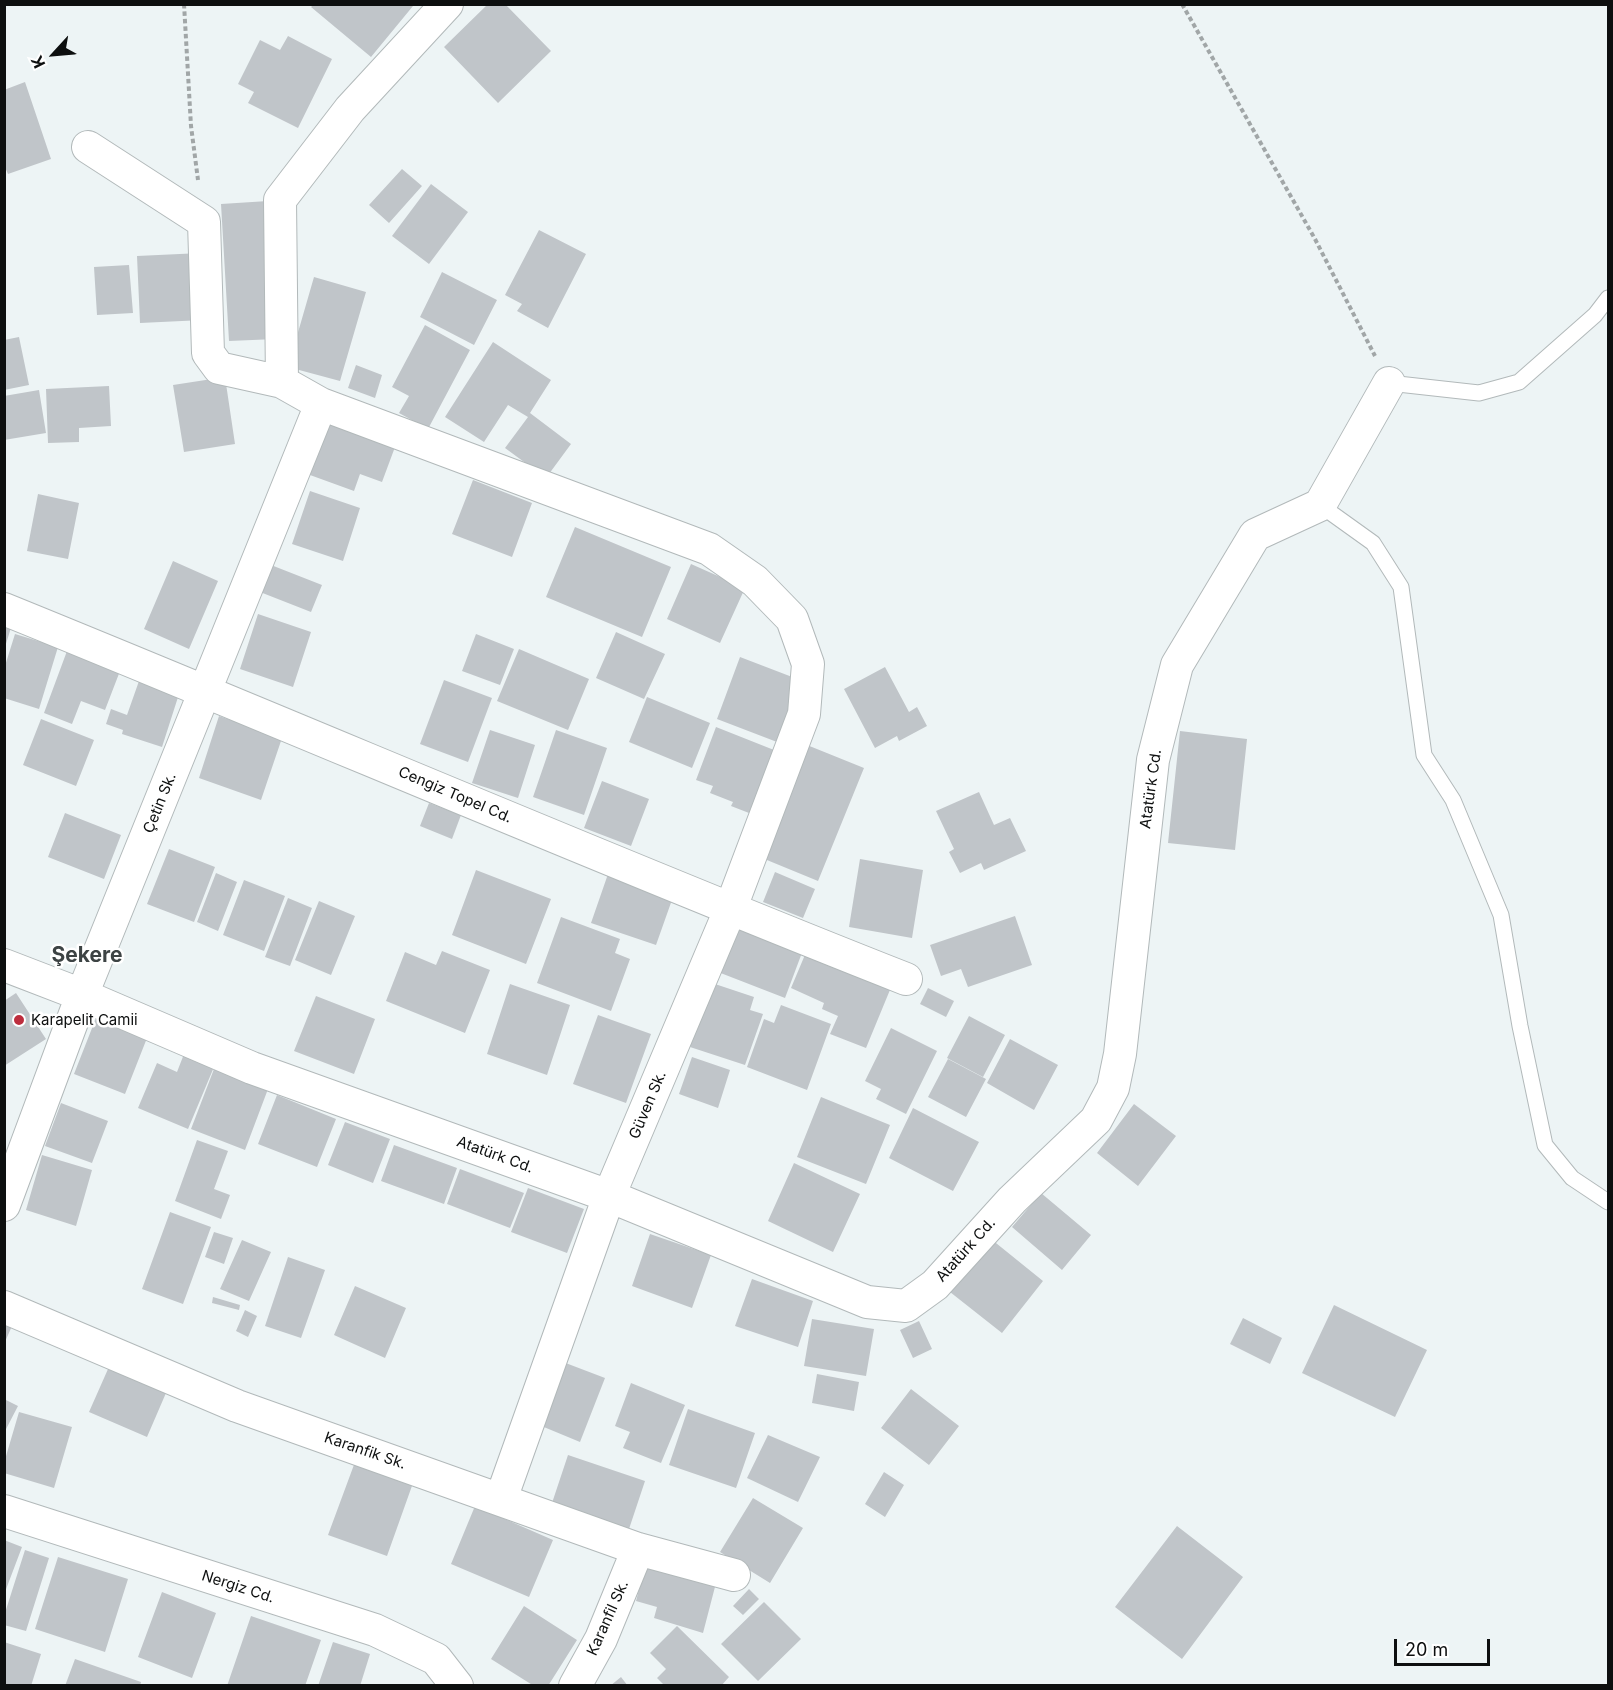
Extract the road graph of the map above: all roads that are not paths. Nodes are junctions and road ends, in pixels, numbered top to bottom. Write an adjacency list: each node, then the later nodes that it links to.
1 (447, 4): 4 (street)
2 (88, 147): 4 (street, Güven Sk.)
3 (1608, 298): 5 (lane)
4 (282, 382): 6 (street, Güven Sk.)
5 (1389, 383): 7 (street)
6 (321, 404): 9 (street, Çetin Sk.); 10 (street, Güven Sk.)
7 (1320, 505): 14 (street, Atatürk Cd.); 15 (lane)
8 (4, 609): 9 (street, Cengiz Topel Cd.)
9 (206, 690): 10 (street, Cengiz Topel Cd.); 13 (street, Çetin Sk.)
10 (730, 910): 12 (street, Cengiz Topel Cd.); 14 (street, Güven Sk.)
11 (4, 965): 13 (street, Atatürk Cd.)
12 (906, 979)
13 (82, 995): 14 (street, Atatürk Cd.); 16 (street, Çetin Sk.)
14 (609, 1196): 18 (street, Güven Sk.)
15 (1608, 1202)
16 (4, 1205)
17 (4, 1307): 18 (street, Karanfik Sk.)
18 (501, 1499): 20 (street, Karanfik Sk.)
19 (4, 1511): 22 (street, Nergiz Cd.)
20 (638, 1549): 21 (street, Karanfik Sk.); 23 (street, Karanfil Sk.)
21 (734, 1575)
22 (457, 1686)
23 (575, 1686)

